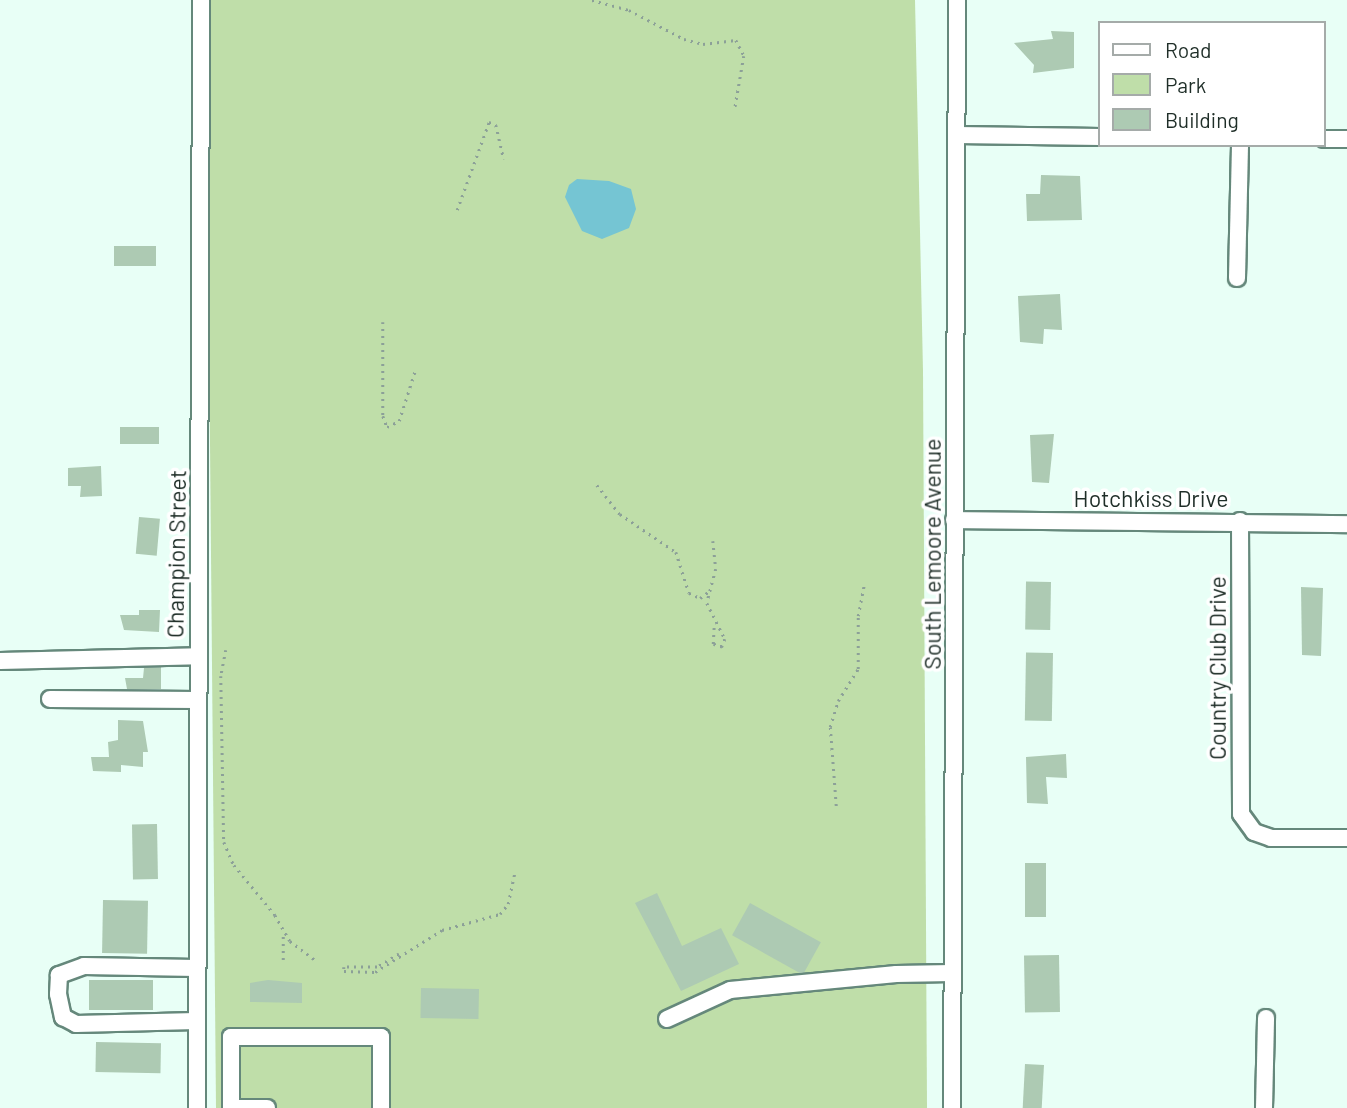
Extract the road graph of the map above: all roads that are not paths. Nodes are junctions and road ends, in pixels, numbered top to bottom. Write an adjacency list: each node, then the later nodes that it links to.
1 (201, 0): 12 (street, Champion Street)
2 (957, 0): 3 (street, South Lemoore Avenue)
3 (957, 135): 4 (street); 9 (street, South Lemoore Avenue)
4 (1098, 137)
5 (1326, 139): 6 (street)
6 (1347, 139)
7 (1240, 147): 8 (street)
8 (1237, 278)
9 (954, 520): 10 (street, Hotchkiss Drive); 18 (street, South Lemoore Avenue)
10 (1240, 521): 11 (street, Hotchkiss Drive); 16 (street, Country Club Drive)
11 (1347, 524)
12 (198, 656): 13 (street); 15 (street, Champion Street)
13 (0, 661)
14 (50, 699): 15 (street)
15 (197, 700): 17 (street, Champion Street)
16 (1347, 838)
17 (195, 968): 21 (street, Champion Street); 21 (street)
18 (952, 974): 19 (street); 25 (street, South Lemoore Avenue)
19 (667, 1018)
20 (1266, 1018): 26 (street)
21 (196, 1021): 22 (street, Champion Street)
22 (197, 1108)
23 (267, 1108): 24 (street)
24 (381, 1108)
25 (952, 1108)
26 (1264, 1108)

